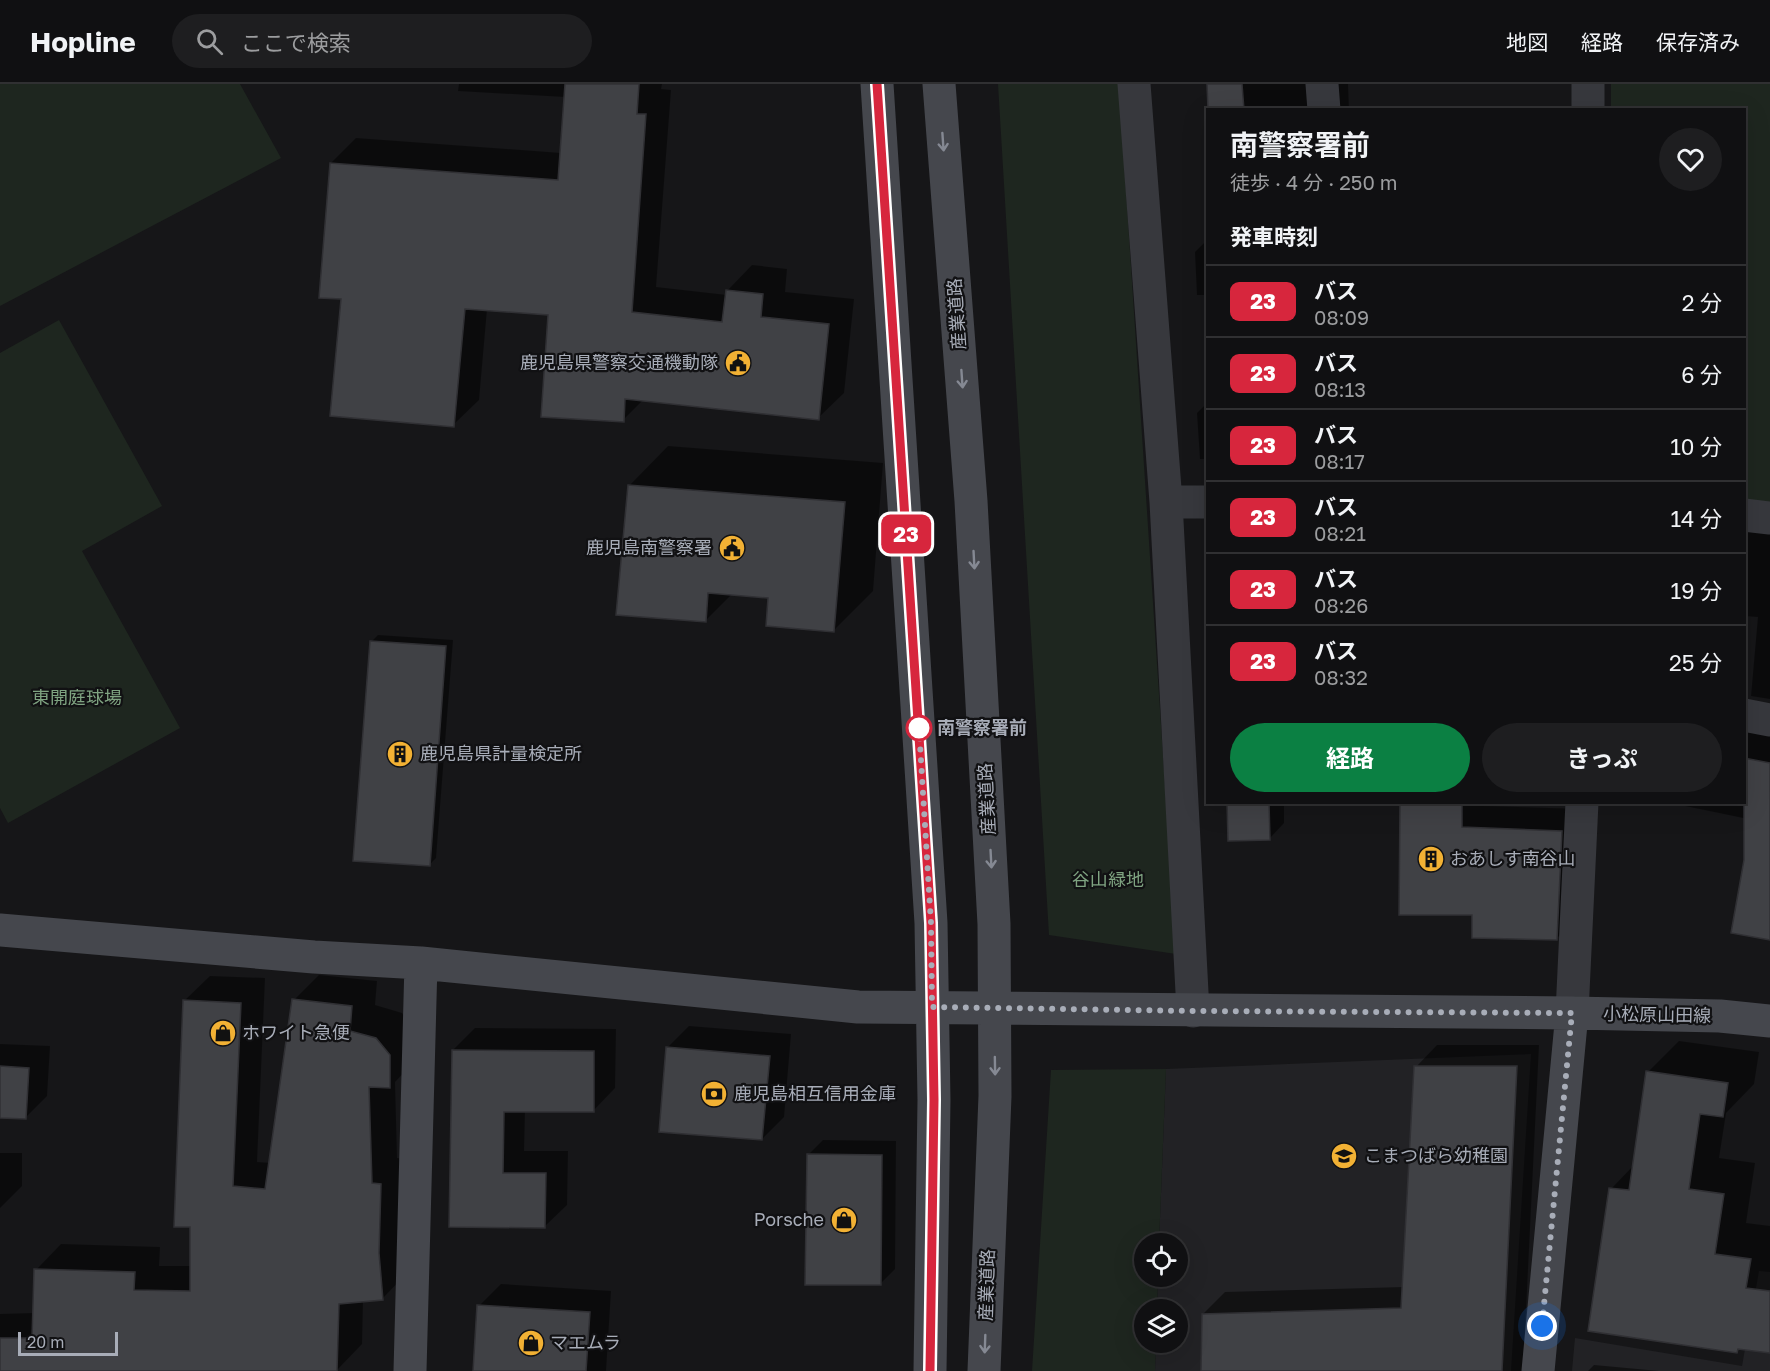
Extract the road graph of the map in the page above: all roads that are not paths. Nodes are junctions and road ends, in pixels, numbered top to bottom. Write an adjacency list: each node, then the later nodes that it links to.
1 (877, 84): 17 (main road)
2 (939, 84): 18 (main road, 産業道路, one-way to 18)
3 (1134, 84): 8 (street)
4 (1322, 84): 6 (street)
5 (1588, 84): 7 (street)
6 (1324, 108)
7 (1588, 108)
8 (1166, 502): 9 (street); 19 (street)
9 (1206, 502)
10 (1746, 515): 11 (street)
11 (1770, 518)
12 (1746, 715): 13 (street)
13 (1770, 720)
14 (1582, 804): 20 (street)
15 (0, 930): 16 (main road, 小松原山田線)
16 (421, 963): 17 (main road, 小松原山田線); 22 (main road)
17 (932, 1007): 18 (main road, 小松原山田線); 23 (main road)
18 (994, 1007): 19 (main road, 小松原山田線); 24 (main road, 産業道路, one-way to 24)
19 (1193, 1011): 20 (main road, 小松原山田線)
20 (1572, 1013): 21 (main road, 小松原山田線); 25 (main road)
21 (1770, 1021)
22 (410, 1371)
23 (930, 1371)
24 (984, 1371)
25 (1538, 1371)

